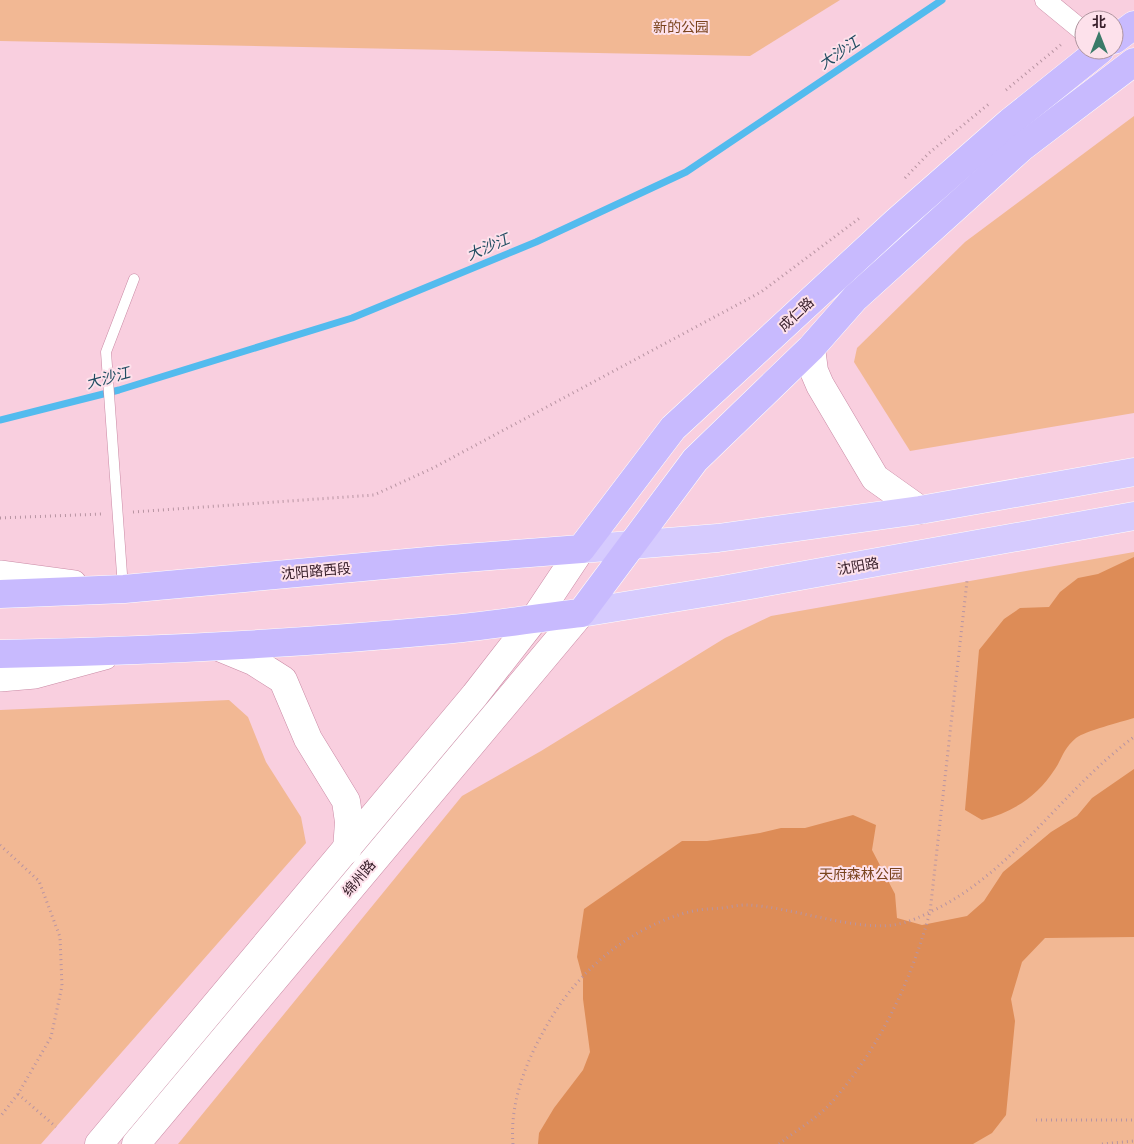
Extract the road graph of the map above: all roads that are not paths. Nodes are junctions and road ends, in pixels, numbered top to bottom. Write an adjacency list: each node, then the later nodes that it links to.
1 (1045, 0): 2 (street)
2 (1074, 24)
3 (1088, 60): 11 (highway, 成仁路)
4 (1134, 62): 6 (highway)
5 (134, 279): 13 (lane)
6 (811, 348): 8 (main road); 10 (highway)
7 (1134, 472): 8 (main road)
8 (920, 510): 10 (main road)
9 (1134, 516): 15 (main road, 沈阳路)
10 (632, 543): 11 (main road, 沈阳路西段); 15 (highway)
11 (581, 549): 13 (highway, 沈阳路西段); 16 (main road, 成仁路)
12 (0, 573): 13 (street)
13 (124, 589): 14 (highway, 沈阳路西段)
14 (0, 594)
15 (581, 613): 16 (highway); 23 (main road, 绵州路)
16 (535, 618): 17 (highway); 21 (main road, 绵州路)
17 (219, 647): 18 (highway); 21 (main road)
18 (124, 652): 19 (highway); 20 (street)
19 (0, 654)
20 (0, 679)
21 (347, 850): 22 (main road, 绵州路)
22 (99, 1144)
23 (136, 1144)

